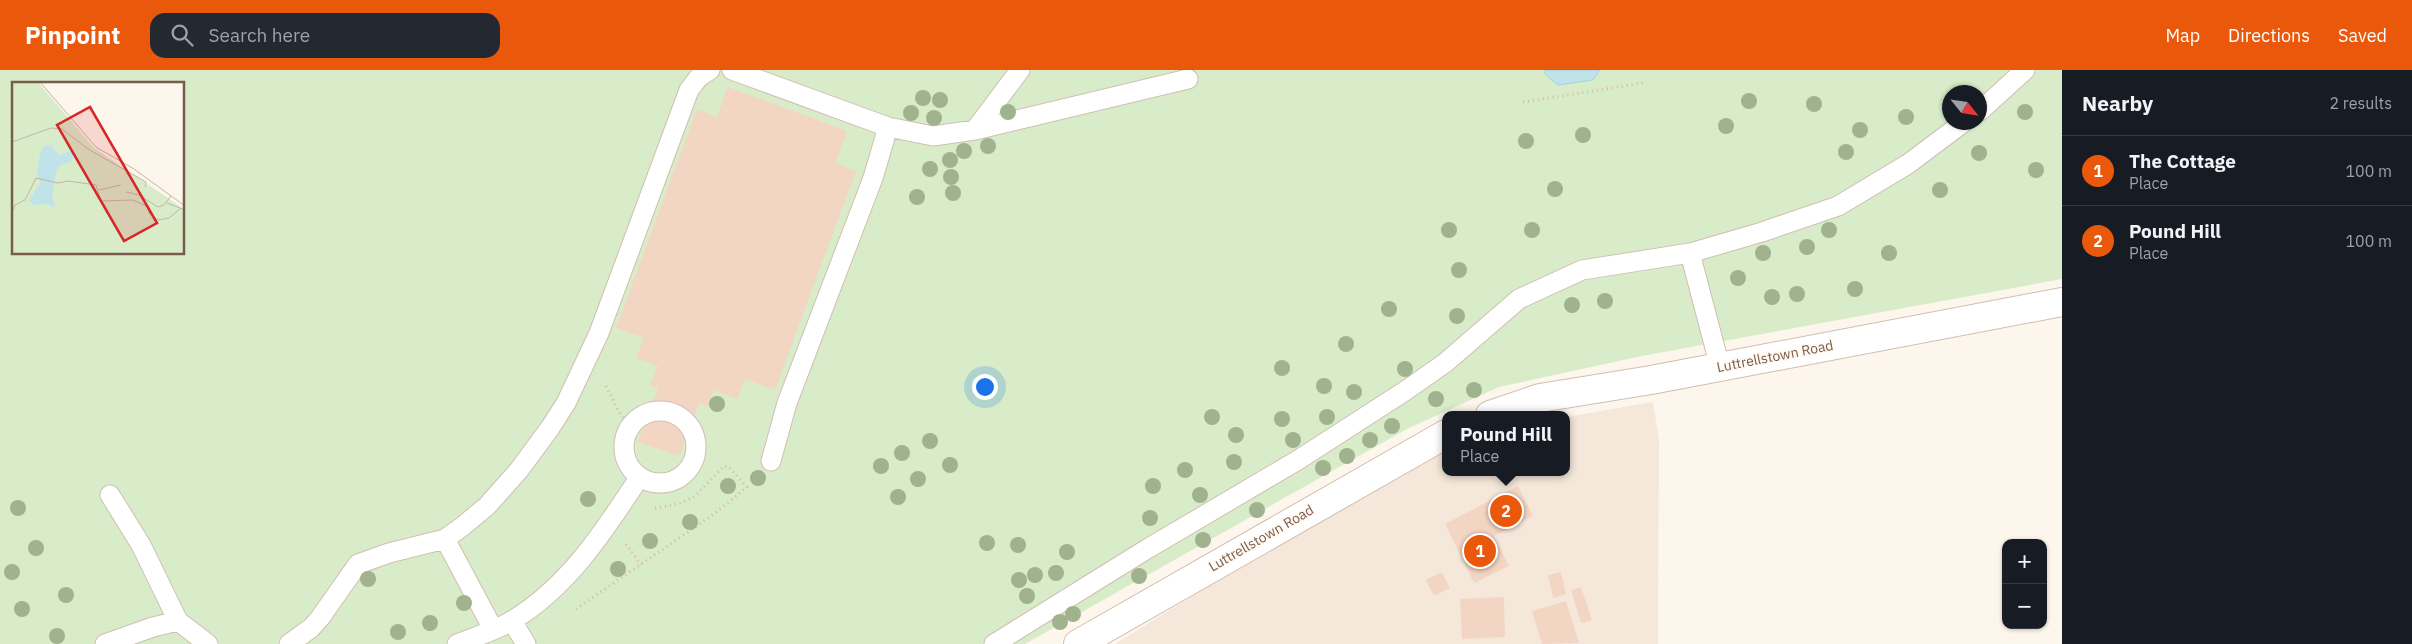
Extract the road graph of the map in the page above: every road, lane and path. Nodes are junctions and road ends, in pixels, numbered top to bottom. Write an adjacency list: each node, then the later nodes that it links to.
1 (710, 70): 22 (lane)
2 (732, 70): 9 (lane)
3 (1020, 70): 10 (lane)
4 (2025, 70): 8 (lane)
5 (1188, 79): 10 (lane)
6 (1643, 83): 7 (path)
7 (1523, 102)
8 (1987, 105)
9 (888, 127): 10 (lane); 17 (lane)
10 (974, 130)
11 (1953, 130): 12 (lane)
12 (1690, 253): 14 (lane); 33 (lane)
13 (2062, 302): 14 (street, Luttrellstown Road)
14 (1720, 367): 15 (street, Luttrellstown Road)
15 (1502, 411)
16 (1442, 436): 34 (street, Luttrellstown Road)
17 (771, 461)
18 (640, 478): 26 (lane)
19 (110, 495): 25 (lane)
20 (649, 510): 23 (path)
21 (627, 535): 23 (path)
22 (445, 539): 27 (lane); 30 (lane)
23 (641, 565): 24 (path)
24 (572, 612)
25 (178, 621): 28 (lane); 29 (lane)
26 (512, 621): 27 (lane); 32 (lane)
27 (493, 629): 31 (lane)
28 (105, 644)
29 (208, 644)
30 (289, 644)
31 (457, 644)
32 (526, 644)
33 (994, 644)
34 (1078, 644)

